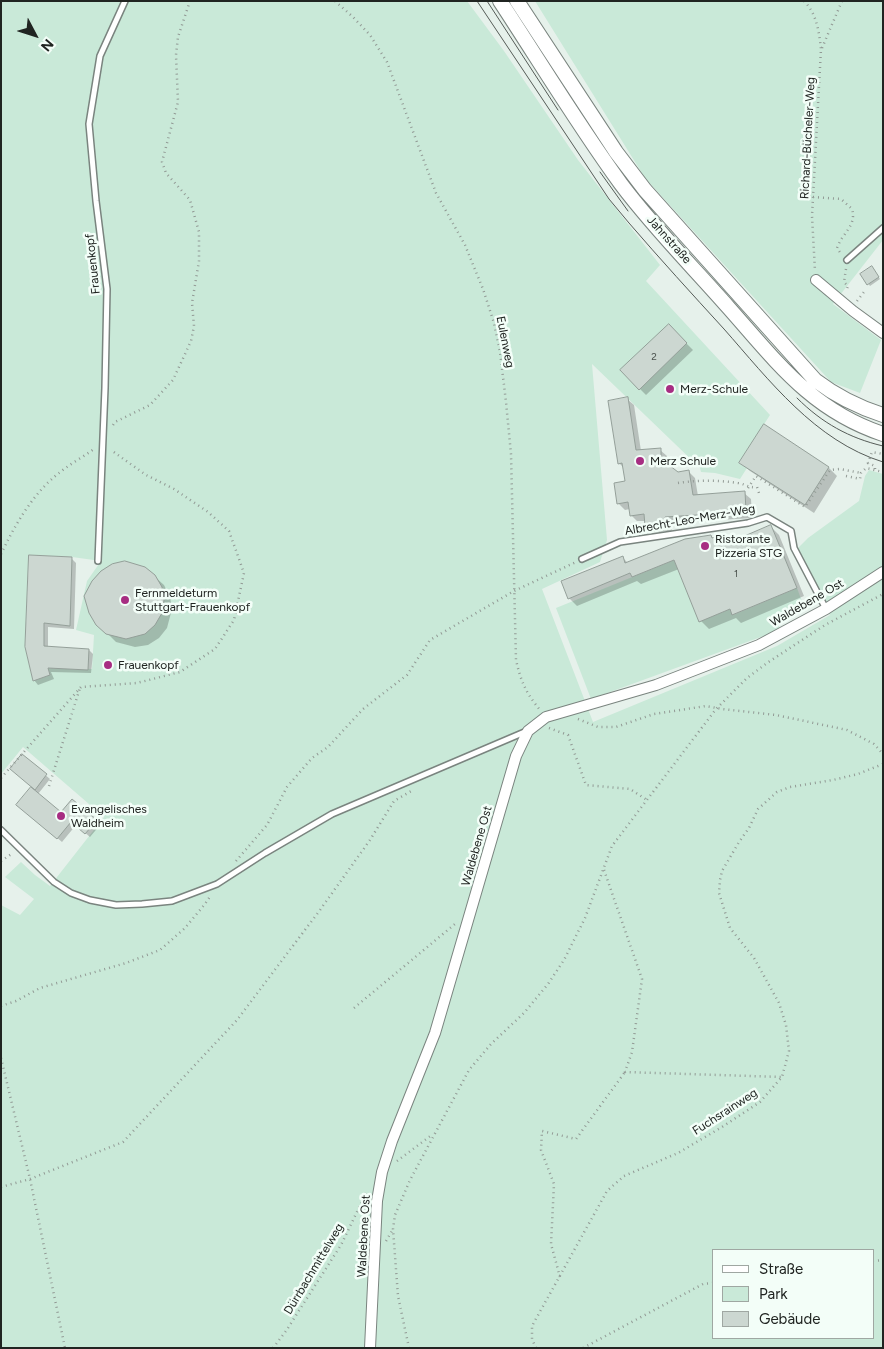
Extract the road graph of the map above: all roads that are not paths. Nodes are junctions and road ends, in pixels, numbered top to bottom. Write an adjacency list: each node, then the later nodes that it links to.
1 (124, 1): 11 (lane, Frauenkopf)
2 (500, 1): 9 (main road, Jahnstraße)
3 (517, 1): 8 (main road, Jahnstraße)
4 (883, 228): 5 (lane)
5 (847, 260)
6 (816, 280): 7 (street)
7 (883, 333)
8 (883, 415)
9 (883, 434)
10 (582, 559): 13 (lane, Albrecht-Leo-Merz-Weg)
11 (98, 561)
12 (883, 572): 13 (street, Waldebene Ost)
13 (826, 609): 14 (street, Waldebene Ost)
14 (528, 731): 15 (lane); 16 (street, Waldebene Ost)
15 (1, 830)
16 (370, 1348)

